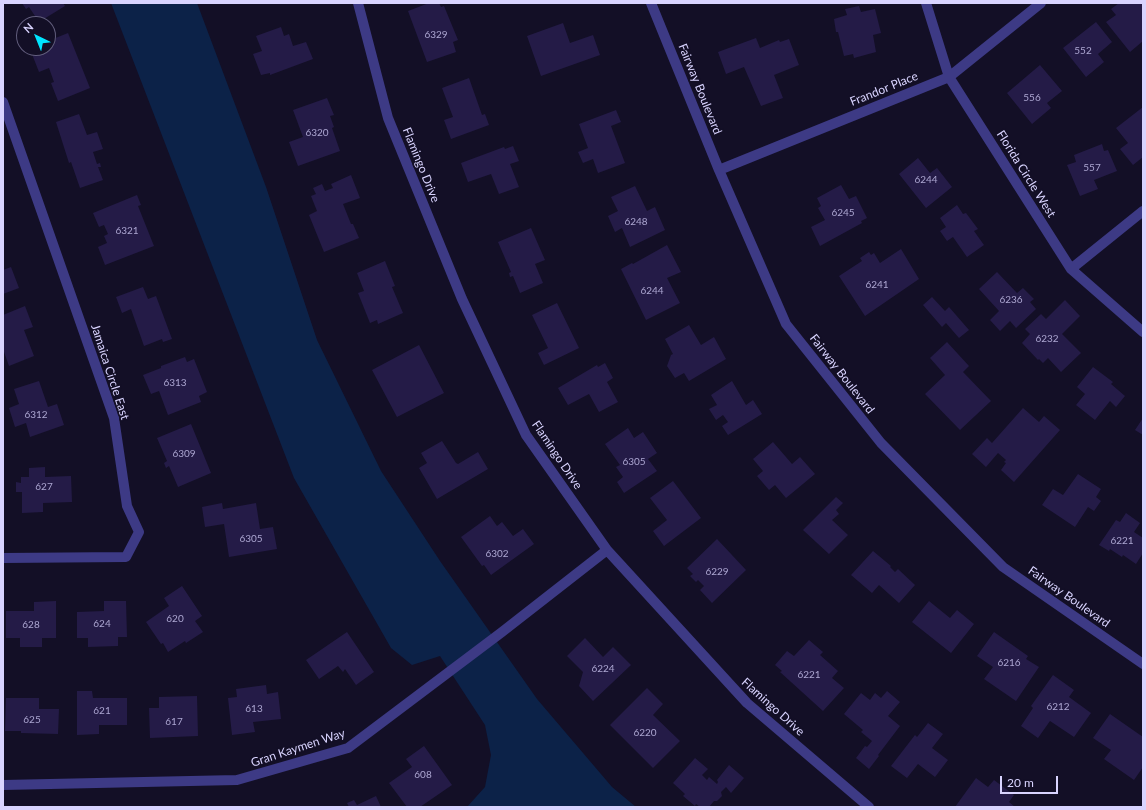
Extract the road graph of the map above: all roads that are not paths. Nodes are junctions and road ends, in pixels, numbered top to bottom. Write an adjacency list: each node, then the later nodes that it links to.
1 (358, 3): 11 (street, Flamingo Drive)
2 (651, 3): 7 (street, Fairway Boulevard)
3 (926, 3): 5 (street, Florida Circle West)
4 (1041, 3): 5 (street, Frandor Place)
5 (949, 77): 7 (street, Frandor Place); 9 (street, Florida Circle West)
6 (3, 102): 12 (street, Jamaica Circle East)
7 (719, 170): 13 (street, Fairway Boulevard)
8 (1143, 211): 9 (street)
9 (1071, 269): 10 (street, Florida Circle West)
10 (1143, 332)
11 (607, 550): 14 (street, Gran Kaymen Way); 15 (street, Flamingo Drive)
12 (3, 558)
13 (1143, 664)
14 (3, 785)
15 (869, 807)

